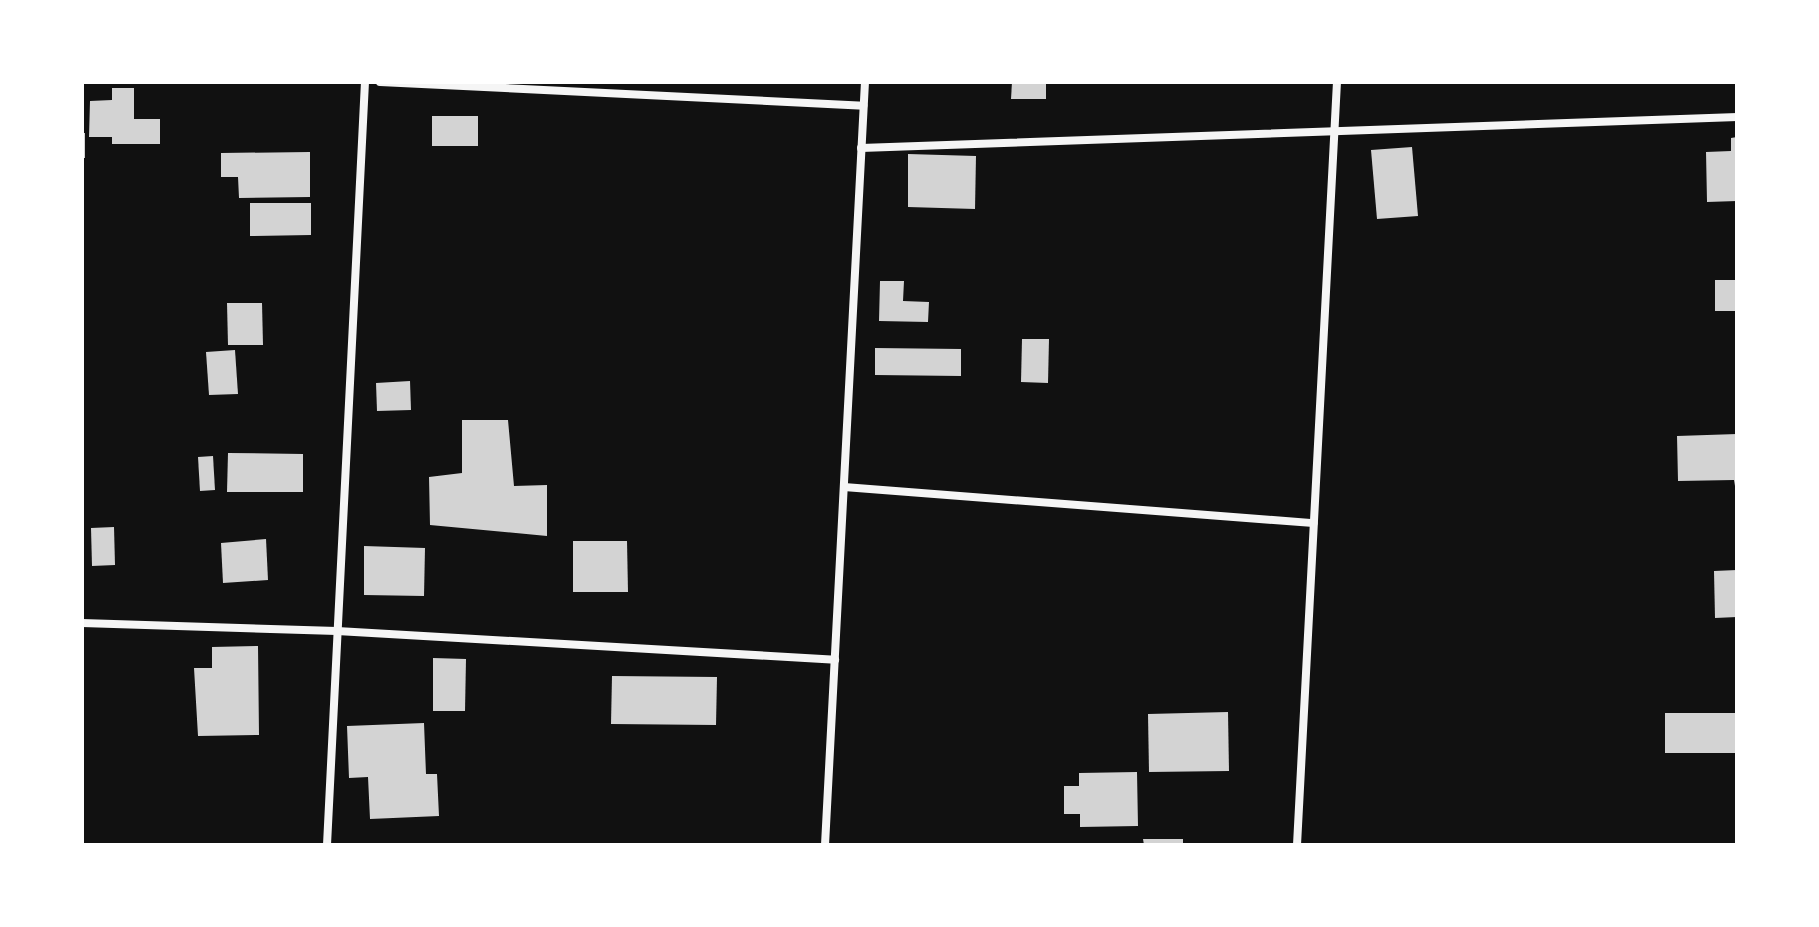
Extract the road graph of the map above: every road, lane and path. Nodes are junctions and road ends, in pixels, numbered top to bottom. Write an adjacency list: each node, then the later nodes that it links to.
1 (365, 82): 12 (street)
2 (380, 82): 5 (street)
3 (865, 82): 5 (street)
4 (1337, 82): 7 (street)
5 (863, 106): 8 (street)
6 (1737, 117): 7 (street)
7 (1335, 128): 8 (street); 10 (street)
8 (861, 148): 9 (street)
9 (844, 487): 10 (street); 13 (street)
10 (1314, 523): 16 (street)
11 (82, 623): 12 (street)
12 (337, 631): 13 (street); 14 (street)
13 (835, 660): 15 (street)
14 (327, 845)
15 (825, 845)
16 (1297, 845)

